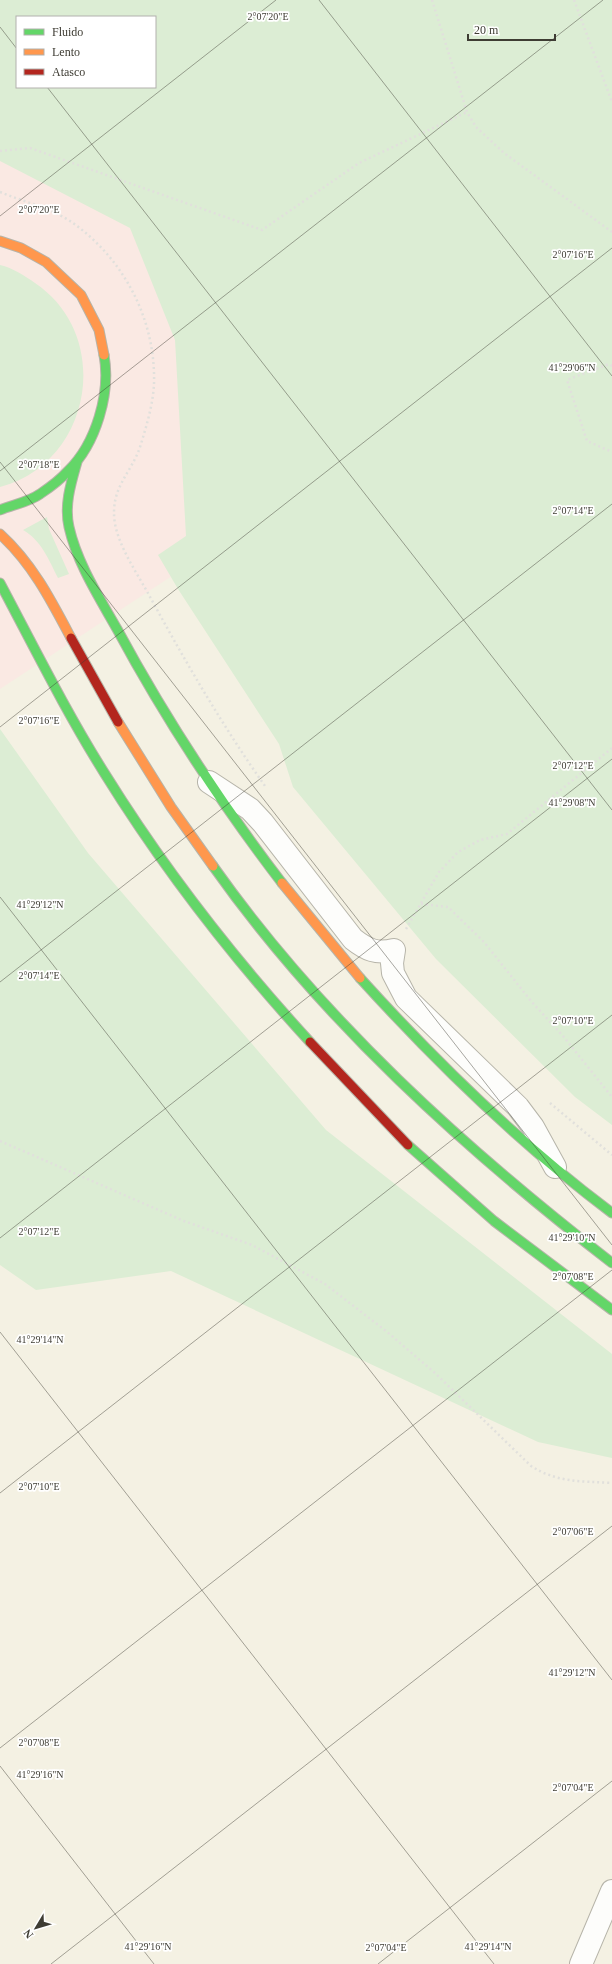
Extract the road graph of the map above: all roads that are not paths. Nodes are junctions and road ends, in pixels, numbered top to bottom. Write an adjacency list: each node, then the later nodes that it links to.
1 (0, 241): 2 (main road)
2 (77, 462): 3 (main road); 6 (main road)
3 (0, 510)
4 (0, 534): 9 (main road)
5 (0, 583): 10 (main road)
6 (208, 782): 7 (main road); 7 (street)
7 (556, 1168): 8 (main road)
8 (612, 1213)
9 (612, 1263)
10 (612, 1310)
11 (612, 1891): 12 (street)
12 (581, 1964)

